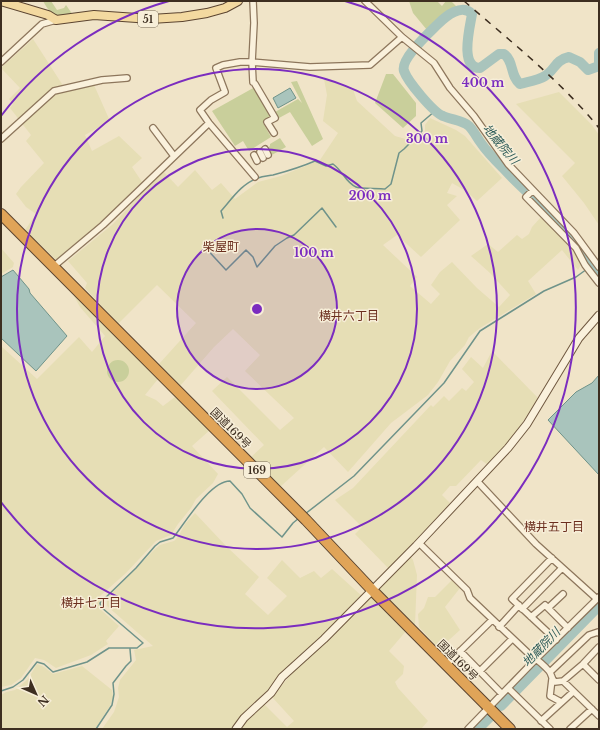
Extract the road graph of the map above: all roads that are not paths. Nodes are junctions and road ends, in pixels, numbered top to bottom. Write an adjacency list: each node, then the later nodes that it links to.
1 (238, 1): 5 (main road, 51)
2 (253, 1): 8 (street)
3 (365, 1): 6 (street)
4 (1, 2): 5 (main road)
5 (56, 20): 7 (street)
6 (402, 37): 8 (street); 18 (street)
7 (1, 62)
8 (252, 62): 10 (street); 12 (street)
9 (127, 78): 13 (street)
10 (209, 123): 14 (street); 17 (street)
11 (152, 128): 14 (street)
12 (274, 133)
13 (1, 139)
14 (174, 156): 20 (street)
15 (266, 156): 16 (street)
16 (257, 161)
17 (255, 177)
18 (530, 193): 21 (street); 22 (street)
19 (1, 214): 20 (highway, 国道169号 / 169)
20 (53, 267): 28 (highway, 国道169号 / 169)
21 (599, 267)
22 (599, 283)
23 (599, 315): 24 (street)
24 (478, 481): 25 (street); 26 (street)
25 (419, 543): 28 (street); 34 (street)
26 (552, 558): 27 (street); 31 (street)
27 (562, 568): 30 (street); 31 (street)
28 (372, 590): 44 (highway, 国道169号 / 169); 58 (street)
29 (564, 594): 32 (street)
30 (598, 598): 36 (street)
31 (521, 607): 33 (street); 35 (street)
32 (548, 608): 33 (street); 36 (street)
33 (531, 617): 39 (street)
34 (492, 620): 35 (street); 41 (street)
35 (499, 627): 38 (street)
36 (568, 628): 39 (street)
37 (599, 633): 46 (street)
38 (512, 639): 42 (street); 45 (street)
39 (556, 640): 42 (street)
40 (599, 647): 43 (street)
41 (460, 651): 44 (street); 45 (street)
42 (539, 662): 46 (street); 50 (street)
43 (583, 664): 48 (street); 49 (street)
44 (446, 665): 54 (highway, 国道169号 / 169)
45 (480, 671): 52 (street)
46 (550, 672): 47 (street)
47 (552, 679): 49 (street); 53 (street)
48 (599, 680)
49 (562, 681): 51 (street)
50 (511, 692): 52 (street); 57 (street)
51 (573, 692): 53 (street); 55 (street)
52 (502, 694): 54 (street)
53 (561, 702): 57 (street)
54 (489, 708): 59 (street); 60 (highway, 国道169号 / 169)
55 (592, 709): 56 (street); 62 (street)
56 (599, 716)
57 (541, 721): 61 (street)
58 (236, 729)
59 (468, 729)
60 (510, 729)
61 (550, 729)
62 (570, 729)

